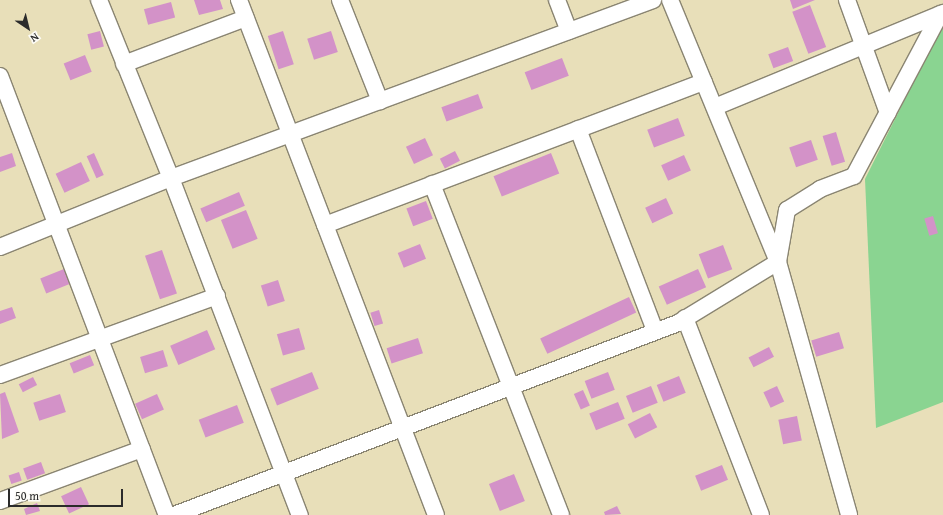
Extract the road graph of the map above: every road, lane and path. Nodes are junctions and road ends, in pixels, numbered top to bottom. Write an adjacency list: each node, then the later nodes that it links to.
1 (99, 0): 12 (street)
2 (239, 0): 9 (street)
3 (340, 0): 15 (street)
4 (557, 0): 10 (street)
5 (653, 0): 10 (street)
6 (670, 0): 14 (street)
7 (847, 0): 11 (street)
8 (942, 14): 11 (street); 17 (street)
9 (246, 18): 12 (street); 19 (street)
10 (569, 31): 15 (street)
11 (864, 46): 16 (street); 17 (street)
12 (124, 64): 20 (street)
13 (0, 76): 22 (street)
14 (704, 82): 16 (street); 18 (street)
15 (380, 101): 19 (street)
16 (715, 107): 25 (street)
17 (888, 113): 25 (street)
18 (578, 129): 21 (street); 28 (street)
19 (290, 134): 20 (street); 23 (street)
20 (171, 178): 22 (street); 26 (street)
21 (432, 184): 23 (street); 31 (street)
22 (56, 224): 24 (street); 29 (street)
23 (325, 225): 32 (street)
24 (0, 247)
25 (778, 262): 27 (street); 42 (street)
26 (217, 296): 29 (street); 34 (street)
27 (685, 318): 28 (street); 41 (street)
28 (655, 331): 31 (street)
29 (100, 338): 30 (street); 33 (street)
30 (0, 376)
31 (511, 386): 32 (street); 40 (street)
32 (403, 427): 34 (street); 39 (street)
33 (142, 449): 35 (street); 36 (street)
34 (284, 472): 37 (street); 38 (street)
35 (0, 501)
36 (167, 515)
37 (174, 515)
38 (300, 515)
39 (436, 515)
40 (562, 515)
41 (760, 515)
42 (849, 515)

